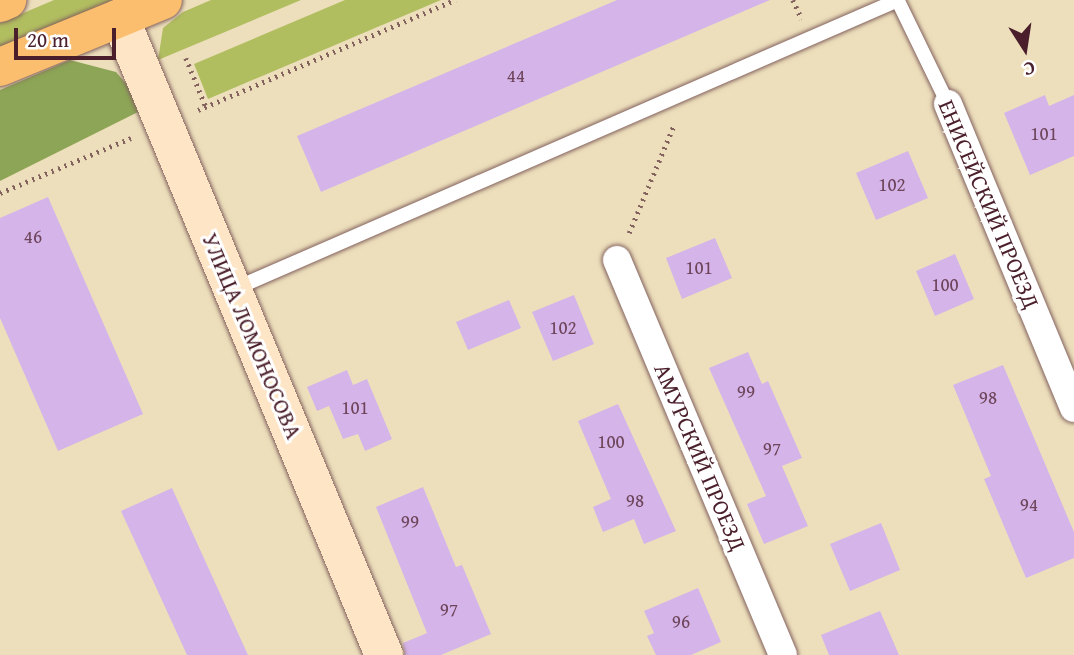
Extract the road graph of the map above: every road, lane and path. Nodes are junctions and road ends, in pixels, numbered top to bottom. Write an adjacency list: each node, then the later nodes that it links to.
1 (7, 0): 5 (main road)
2 (163, 0): 6 (main road)
3 (455, 0): 11 (path)
4 (898, 1): 9 (lane); 10 (lane, ЕНИСЕЙСКИЙ ПРОЕЗД)
5 (0, 3)
6 (120, 18): 8 (main road); 12 (street, УЛИЦА ЛОМОНОСОВА)
7 (187, 58): 11 (path)
8 (0, 66)
9 (688, 92): 14 (path); 15 (lane)
10 (948, 104): 16 (street, ЕНИСЕЙСКИЙ ПРОЕЗД)
11 (206, 107): 12 (path)
12 (164, 124): 13 (path); 15 (street, УЛИЦА ЛОМОНОСОВА)
13 (0, 193)
14 (617, 260): 18 (street, АМУРСКИЙ ПРОЕЗД)
15 (233, 290): 17 (street, УЛИЦА ЛОМОНОСОВА)
16 (1074, 408)
17 (384, 655)
18 (783, 655)

